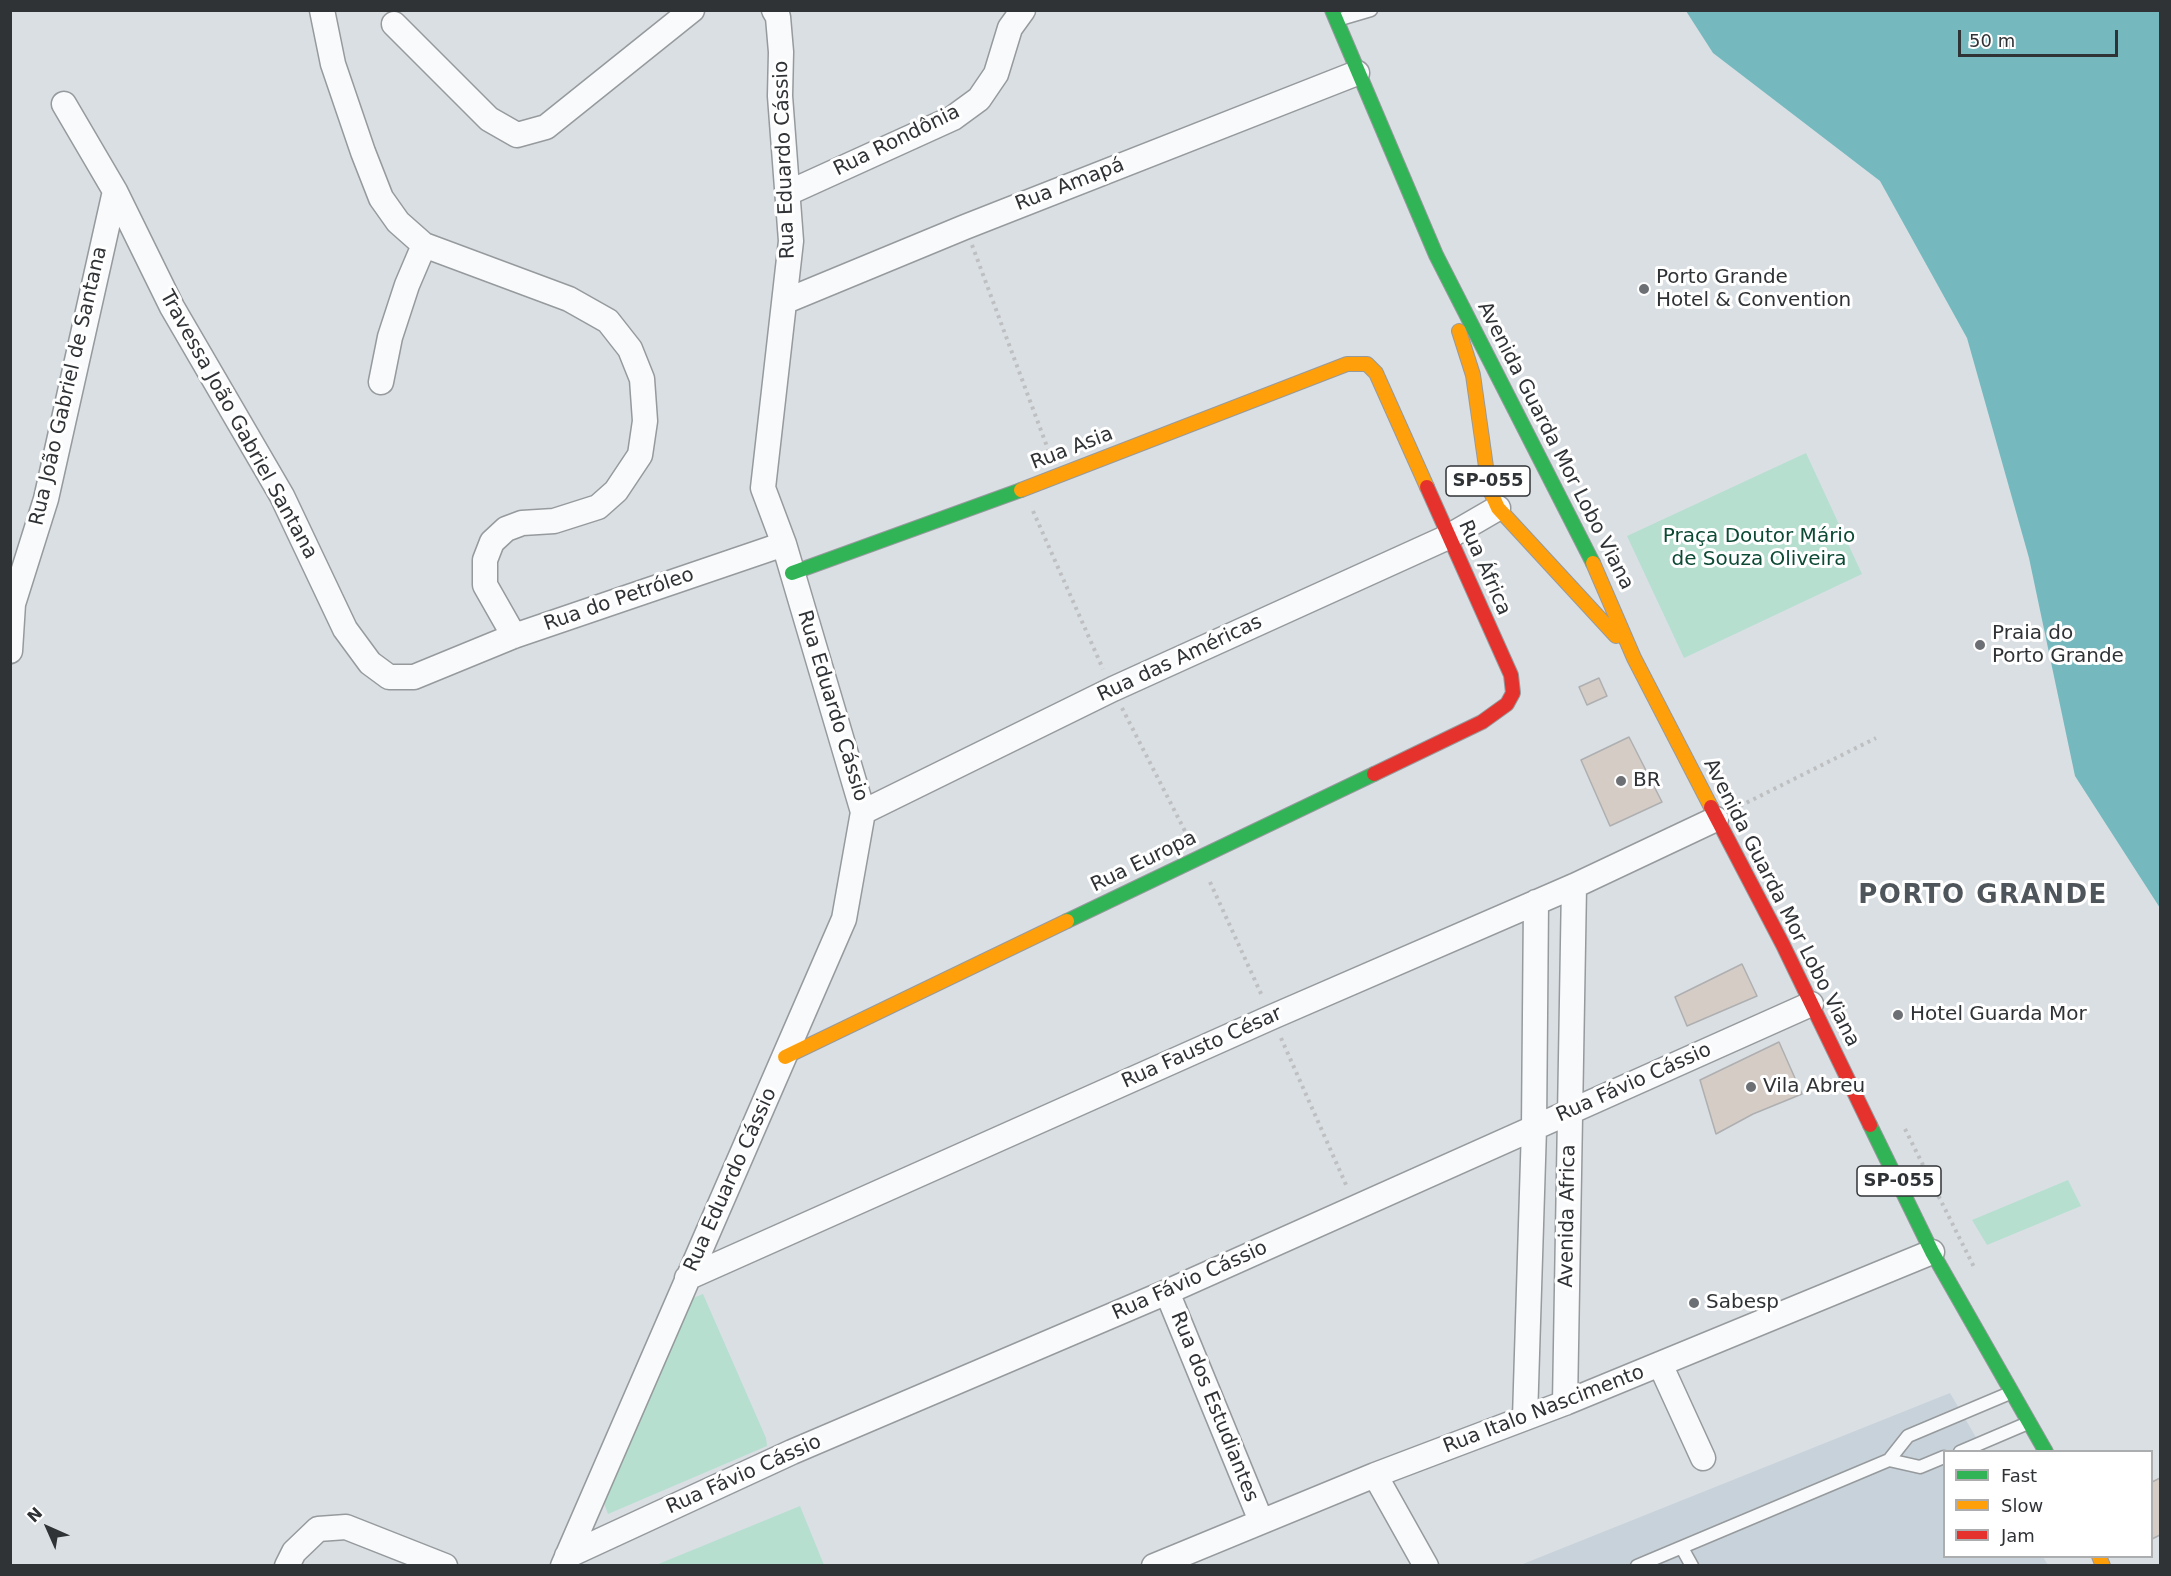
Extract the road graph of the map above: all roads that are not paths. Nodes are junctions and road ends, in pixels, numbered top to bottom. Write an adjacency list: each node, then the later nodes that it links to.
1 (322, 10): 12 (street)
2 (692, 10): 7 (street)
3 (774, 10): 11 (street, Rua Eduardo Cássio)
4 (1023, 10): 11 (street, Rua Rondônia)
5 (1371, 10): 6 (lane)
6 (1334, 16): 8 (main road, Avenida Guarda Mor Lobo Viana / SP-055)
7 (394, 24)
8 (1357, 73): 13 (main road, Avenida Guarda Mor Lobo Viana / SP-055); 14 (street, Rua Amapá)
9 (64, 104): 10 (street, Travessa João Gabriel Santana)
10 (115, 191): 28 (street, Rua João Gabriel de Santana); 30 (street, Travessa João Gabriel Santana)
11 (788, 193): 14 (street, Rua Eduardo Cássio)
12 (424, 245): 16 (street); 27 (street)
13 (1436, 255): 18 (main road, Avenida Guarda Mor Lobo Viana / SP-055); 21 (main road, Avenida Guarda Mor Lobo Viana / SP-055)
14 (786, 302): 25 (street, Rua Eduardo Cássio)
15 (1366, 364): 24 (main road, Rua África); 26 (main road, Rua Asia)
16 (381, 382)
17 (1524, 464): 18 (main road, SP-055)
18 (1541, 464): 20 (main road, Avenida Guarda Mor Lobo Viana / SP-055)
19 (1501, 475): 21 (main road, SP-055)
20 (1557, 494): 22 (main road, SP-055); 29 (main road, Avenida Guarda Mor Lobo Viana / SP-055)
21 (1499, 507): 23 (main road, SP-055); 24 (street, Rua das Américas); 29 (main road, Avenida Guarda Mor Lobo Viana / SP-055)
22 (1545, 507)
23 (1530, 517)
24 (1448, 537): 31 (main road, Rua África); 32 (street, Rua das Américas)
25 (784, 544): 26 (street, Rua Eduardo Cássio); 27 (street, Rua do Petróleo)
26 (792, 573): 32 (street, Rua Eduardo Cássio)
27 (514, 636): 30 (street, Rua do Petróleo)
28 (10, 651)
29 (1635, 658): 33 (main road, Avenida Guarda Mor Lobo Viana / SP-055)
30 (456, 659)
31 (1514, 693): 37 (main road, Rua Europa)
32 (863, 812): 37 (street, Rua Eduardo Cássio)
33 (1716, 819): 34 (street, Rua Fausto César); 36 (main road, Avenida Guarda Mor Lobo Viana / SP-055)
34 (1574, 886): 35 (street, Rua Fausto César); 38 (street, Avenida Africa)
35 (1536, 902): 39 (street, Avenida Africa); 41 (street, Rua Fausto César)
36 (1811, 1004): 38 (street, Rua Fávio Cássio); 40 (main road, Avenida Guarda Mor Lobo Viana / SP-055)
37 (785, 1057): 41 (street, Rua Eduardo Cássio)
38 (1569, 1112): 39 (street, Rua Fávio Cássio); 45 (street, Avenida Africa)
39 (1534, 1128): 42 (street, Rua Fávio Cássio); 46 (street, Avenida Africa)
40 (1932, 1252): 43 (street, Rua Italo Nascimento); 44 (main road, Avenida Guarda Mor Lobo Viana / SP-055)
41 (687, 1278): 56 (street, Rua Eduardo Cássio)
42 (1167, 1292): 54 (street, Rua dos Estudiantes); 56 (street, Rua Fávio Cássio)
43 (1660, 1364): 45 (street, Rua Italo Nascimento); 51 (street)
44 (2012, 1392): 47 (main road, Avenida Guarda Mor Lobo Viana / SP-055); 52 (lane)
45 (1565, 1403): 46 (street, Rua Italo Nascimento)
46 (1525, 1418): 53 (street, Rua Italo Nascimento)
47 (2031, 1422): 48 (lane); 49 (main road, Avenida Guarda Mor Lobo Viana / SP-055)
48 (1965, 1450)
49 (2045, 1450)
50 (1943, 1457): 52 (lane)
51 (1703, 1458)
52 (1889, 1460): 55 (lane)
53 (1375, 1475): 54 (street, Rua Italo Nascimento); 60 (street)
54 (1261, 1521): 59 (street, Rua Italo Nascimento)
55 (1682, 1548): 61 (lane); 62 (lane)
56 (565, 1561)
57 (287, 1566): 58 (street)
58 (445, 1566)
59 (1154, 1566)
60 (1426, 1566)
61 (1637, 1566)
62 (1692, 1566)

